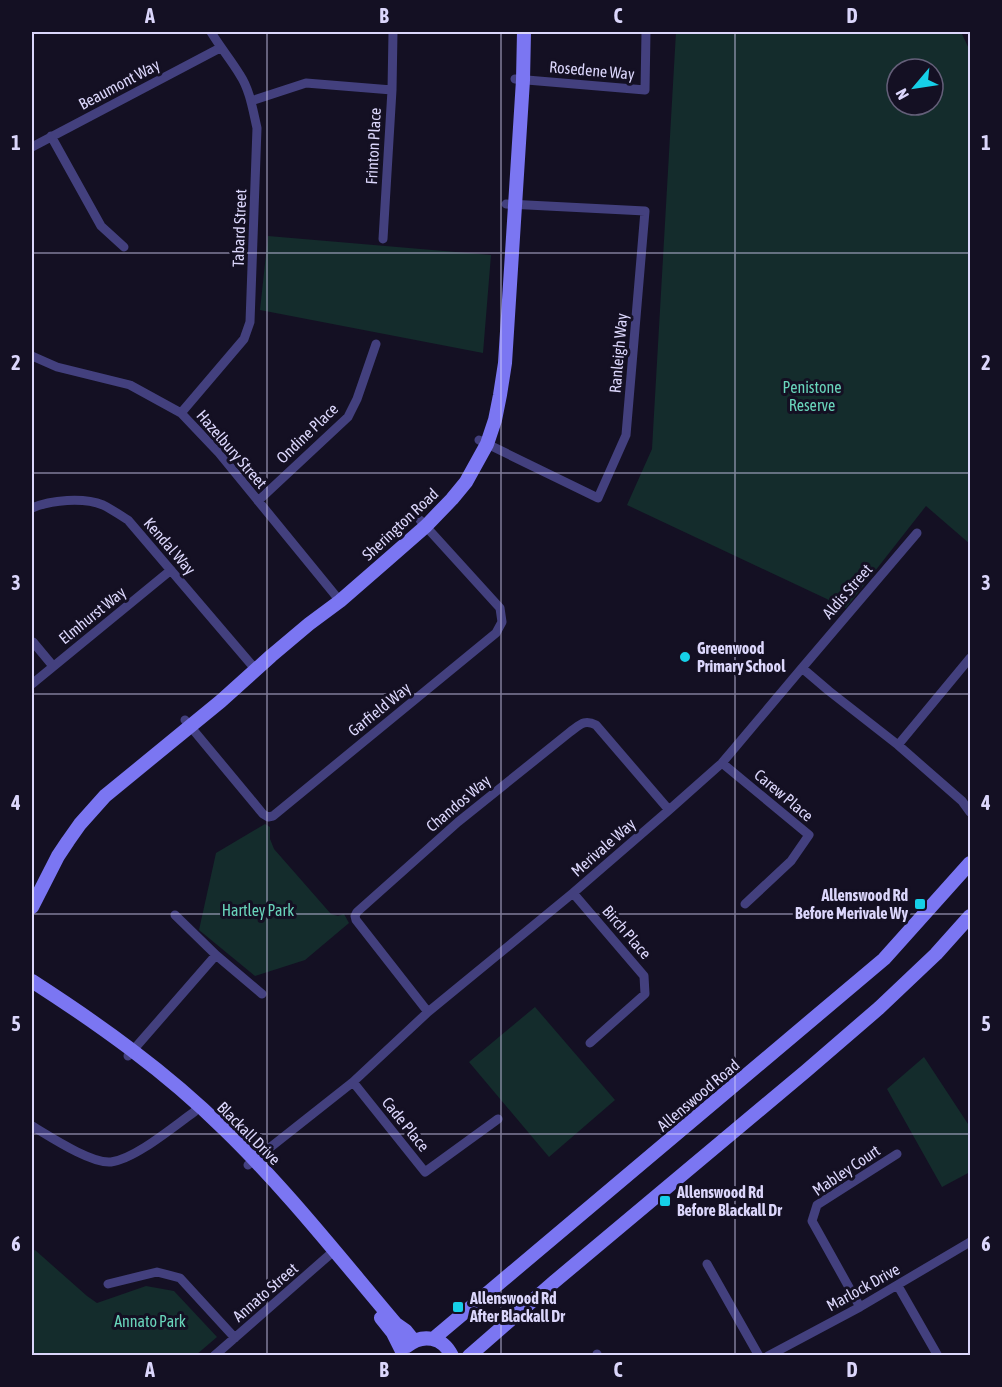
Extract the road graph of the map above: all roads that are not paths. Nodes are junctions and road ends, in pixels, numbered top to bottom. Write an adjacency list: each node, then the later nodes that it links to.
1 (211, 32): 6 (street, Tabard Street)
2 (393, 32): 8 (street)
3 (516, 32): 7 (street, Sherington Road)
4 (524, 32): 7 (street, Sherington Road)
5 (646, 32): 7 (street, Rosedene Way)
6 (220, 48): 9 (street, Tabard Street); 10 (street, Beaumont Way)
7 (519, 79): 12 (street, Sherington Road)
8 (392, 90): 9 (street, Frinton Place); 13 (street, Frinton Place)
9 (251, 101): 17 (street, Tabard Street)
10 (51, 136): 11 (street, Beaumont Way); 14 (street)
11 (32, 147)
12 (510, 204): 18 (street, Sherington Road); 18 (street, Ranleigh Way)
13 (383, 238)
14 (124, 247)
15 (376, 344): 19 (street, Ondine Place)
16 (32, 356): 17 (street, Hazelbury Street)
17 (181, 413): 19 (street, Hazelbury Street)
18 (483, 442): 21 (street, Sherington Road)
19 (258, 501): 24 (street, Hazelbury Street)
20 (32, 508): 23 (street, Kendal Way)
21 (423, 523): 24 (street, Sherington Road); 31 (street, Garfield Way)
22 (916, 533): 29 (street, Aldis Street)
23 (171, 570): 27 (street, Elmhurst Way); 28 (street, Kendal Way)
24 (337, 598): 28 (street, Sherington Road)
25 (33, 642): 27 (street)
26 (970, 658): 32 (street)
27 (53, 666): 30 (street, Elmhurst Way)
28 (253, 666): 31 (street, Sherington Road)
29 (802, 668): 32 (street); 33 (street, Merivale Way)
30 (32, 684)
31 (187, 723): 38 (street, Sherington Road); 41 (street, Sherington Road)
32 (898, 744): 34 (street)
33 (722, 763): 35 (street, Merivale Way); 40 (street, Carew Place)
34 (966, 803): 36 (street)
35 (669, 810): 39 (street, Merivale Way); 48 (street, Chandos Way)
36 (970, 812)
37 (970, 863): 64 (street, Allenswood Road)
38 (32, 890)
39 (573, 893): 48 (street, Merivale Way); 49 (street, Birch Place)
40 (745, 904)
41 (32, 907)
42 (175, 915): 44 (street)
43 (970, 916): 69 (street)
44 (216, 956): 47 (street); 50 (street)
45 (32, 981): 50 (street, Blackall Drive)
46 (32, 990): 50 (street, Blackall Drive)
47 (262, 994)
48 (428, 1012): 51 (street, Merivale Way)
49 (590, 1043)
50 (131, 1053): 52 (street, Blackall Drive)
51 (353, 1082): 53 (street, Cade Place); 56 (street, Merivale Way)
52 (196, 1109): 54 (street); 56 (street, Blackall Drive)
53 (498, 1119)
54 (32, 1126)
55 (897, 1154): 62 (street, Mabley Court)
56 (251, 1162): 58 (street, Blackall Drive)
57 (970, 1242): 61 (street, Marlock Drive)
58 (331, 1253): 63 (street, Annato Street); 65 (street, Blackall Drive); 66 (street, Blackall Drive)
59 (707, 1264): 70 (street)
60 (108, 1284): 63 (street)
61 (898, 1286): 62 (street, Marlock Drive); 72 (street)
62 (860, 1307): 71 (street, Marlock Drive)
63 (236, 1338): 67 (street, Annato Street)
64 (433, 1339): 65 (street); 68 (street)
65 (414, 1341): 66 (street)
66 (401, 1353)
67 (214, 1356)
68 (452, 1356)
69 (469, 1356)
70 (759, 1356)
71 (768, 1356)
72 (938, 1356)

